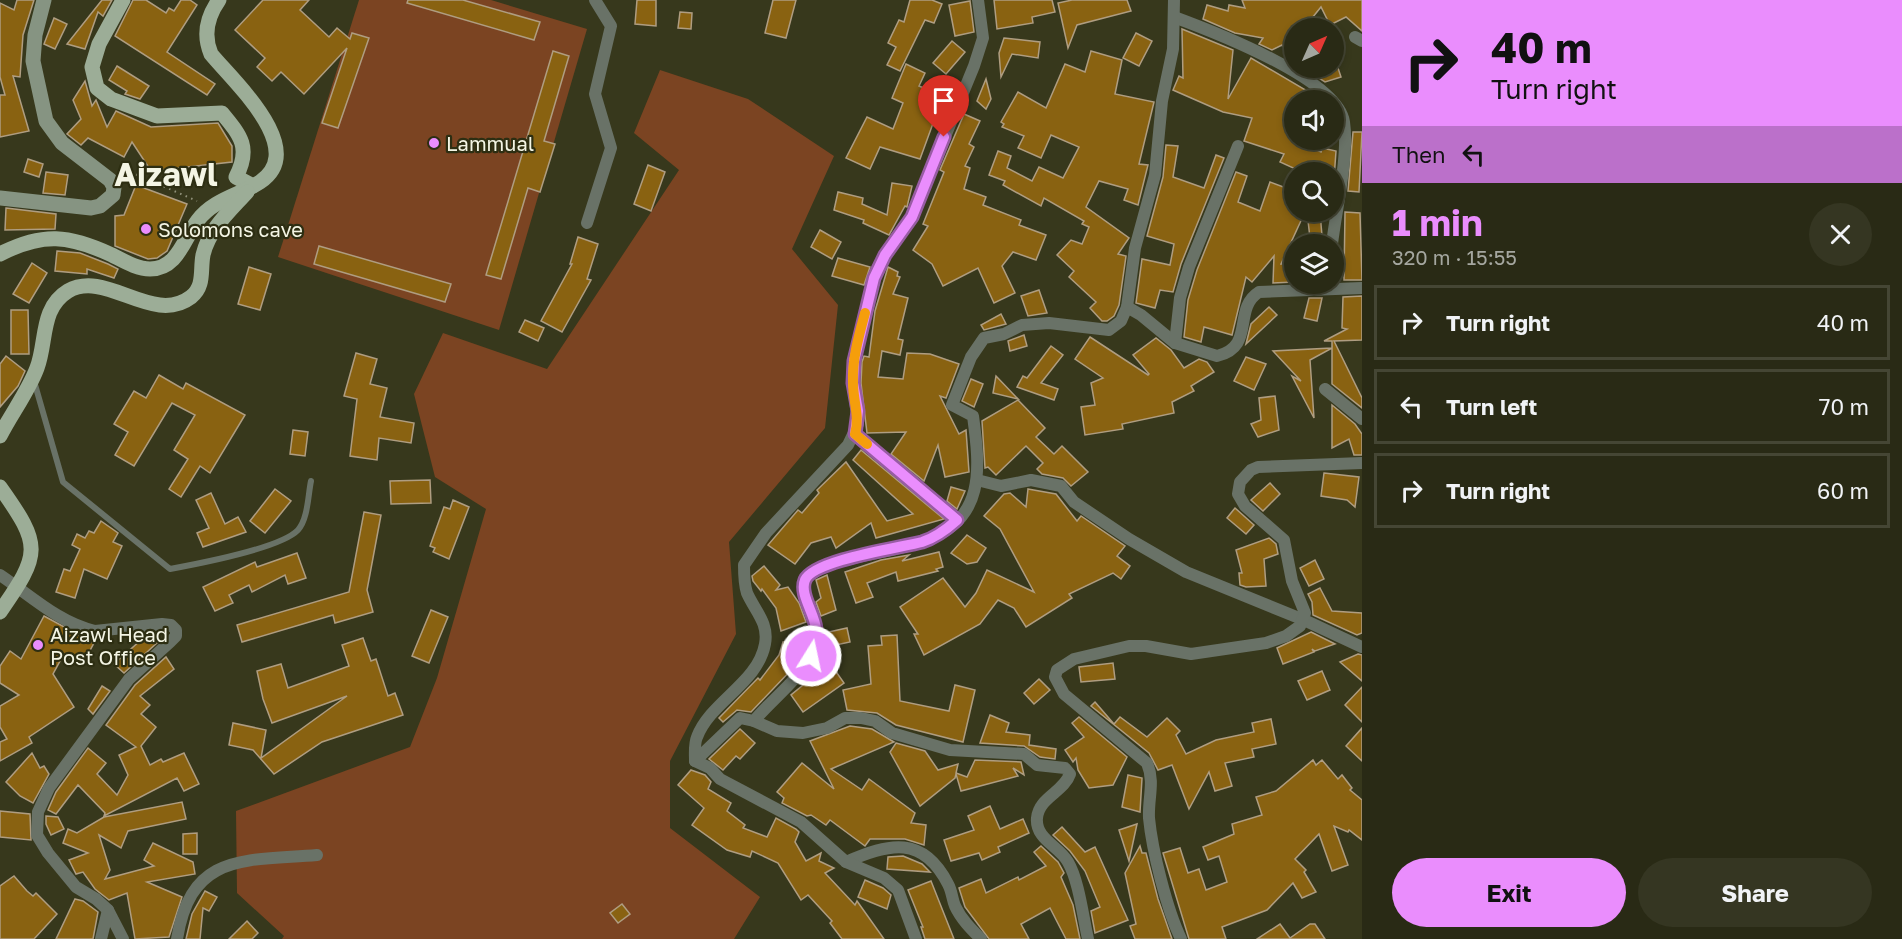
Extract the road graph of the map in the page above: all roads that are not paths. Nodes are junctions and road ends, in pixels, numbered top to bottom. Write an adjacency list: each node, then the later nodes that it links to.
1 (44, 0): 10 (street)
2 (123, 0): 9 (main road)
3 (219, 0): 9 (main road)
4 (595, 0): 11 (street)
5 (978, 0): 22 (street)
6 (1174, 0): 7 (street)
7 (1174, 17): 12 (street); 17 (street)
8 (1238, 146): 18 (street)
9 (253, 186): 13 (main road); 19 (main road)
10 (0, 198)
11 (587, 223)
12 (1333, 234)
13 (0, 254)
14 (1344, 287): 15 (street)
15 (1362, 288)
16 (1284, 290): 18 (street)
17 (1127, 307): 18 (street); 25 (street)
18 (1175, 343)
19 (33, 378): 23 (main road); 26 (lane)
20 (1325, 389): 21 (street)
21 (1362, 419)
22 (855, 434): 28 (street); 35 (street)
23 (0, 436)
24 (1362, 463): 32 (street)
25 (977, 480): 28 (street); 32 (street)
26 (311, 481)
27 (0, 487): 30 (main road)
28 (957, 520): 34 (street)
29 (0, 575): 30 (street)
30 (17, 587): 31 (main road); 38 (street)
31 (0, 612)
32 (1304, 620): 33 (street); 45 (street)
33 (1362, 647)
34 (754, 721): 35 (street); 44 (street)
35 (694, 761): 37 (street)
36 (317, 855): 41 (street)
37 (846, 861): 42 (street); 43 (street)
38 (108, 910): 39 (street); 40 (street)
39 (101, 939)
40 (123, 939)
41 (177, 939)
42 (916, 939)
43 (981, 939)
44 (1088, 939)
45 (1181, 939)

